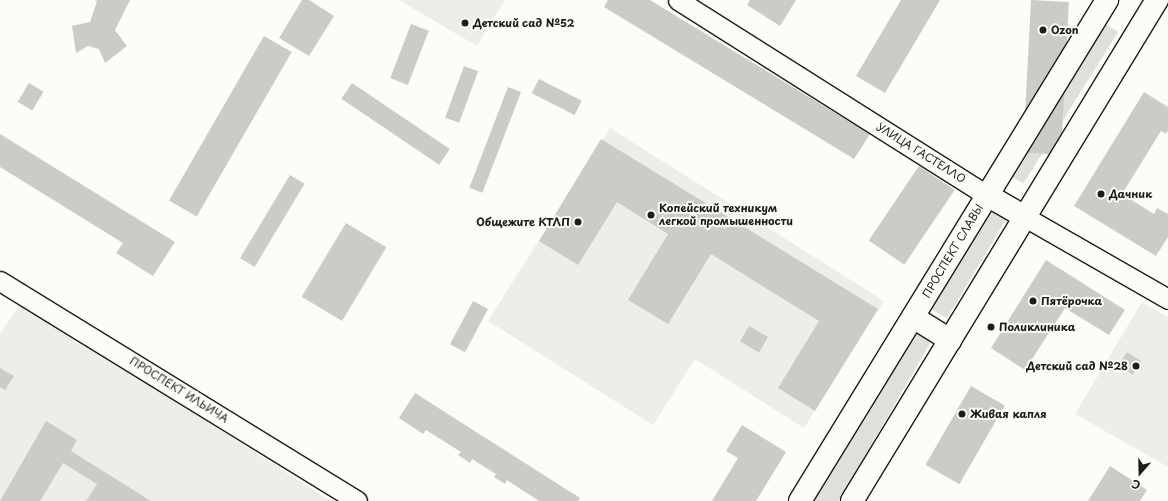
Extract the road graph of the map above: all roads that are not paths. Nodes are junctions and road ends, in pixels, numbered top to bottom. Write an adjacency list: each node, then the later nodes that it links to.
1 (678, 0): 4 (street, УЛИЦА ГАСТЕЛЛО)
2 (1107, 0): 4 (main road, ПРОСПЕКТ СЛАВЫ)
3 (1157, 0): 5 (main road)
4 (987, 195): 5 (main road, УЛИЦА ГАСТЕЛЛО); 8 (main road, ПРОСПЕКТ СЛАВЫ)
5 (1025, 217): 7 (street, УЛИЦА ГАСТЕЛЛО); 9 (main road)
6 (0, 281): 10 (street, ПРОСПЕКТ ИЛЬИЧА)
7 (1168, 299)
8 (913, 317): 9 (main road); 11 (main road, ПРОСПЕКТ СЛАВЫ)
9 (950, 340): 12 (main road)
10 (357, 501)
11 (800, 501)
12 (852, 501)

